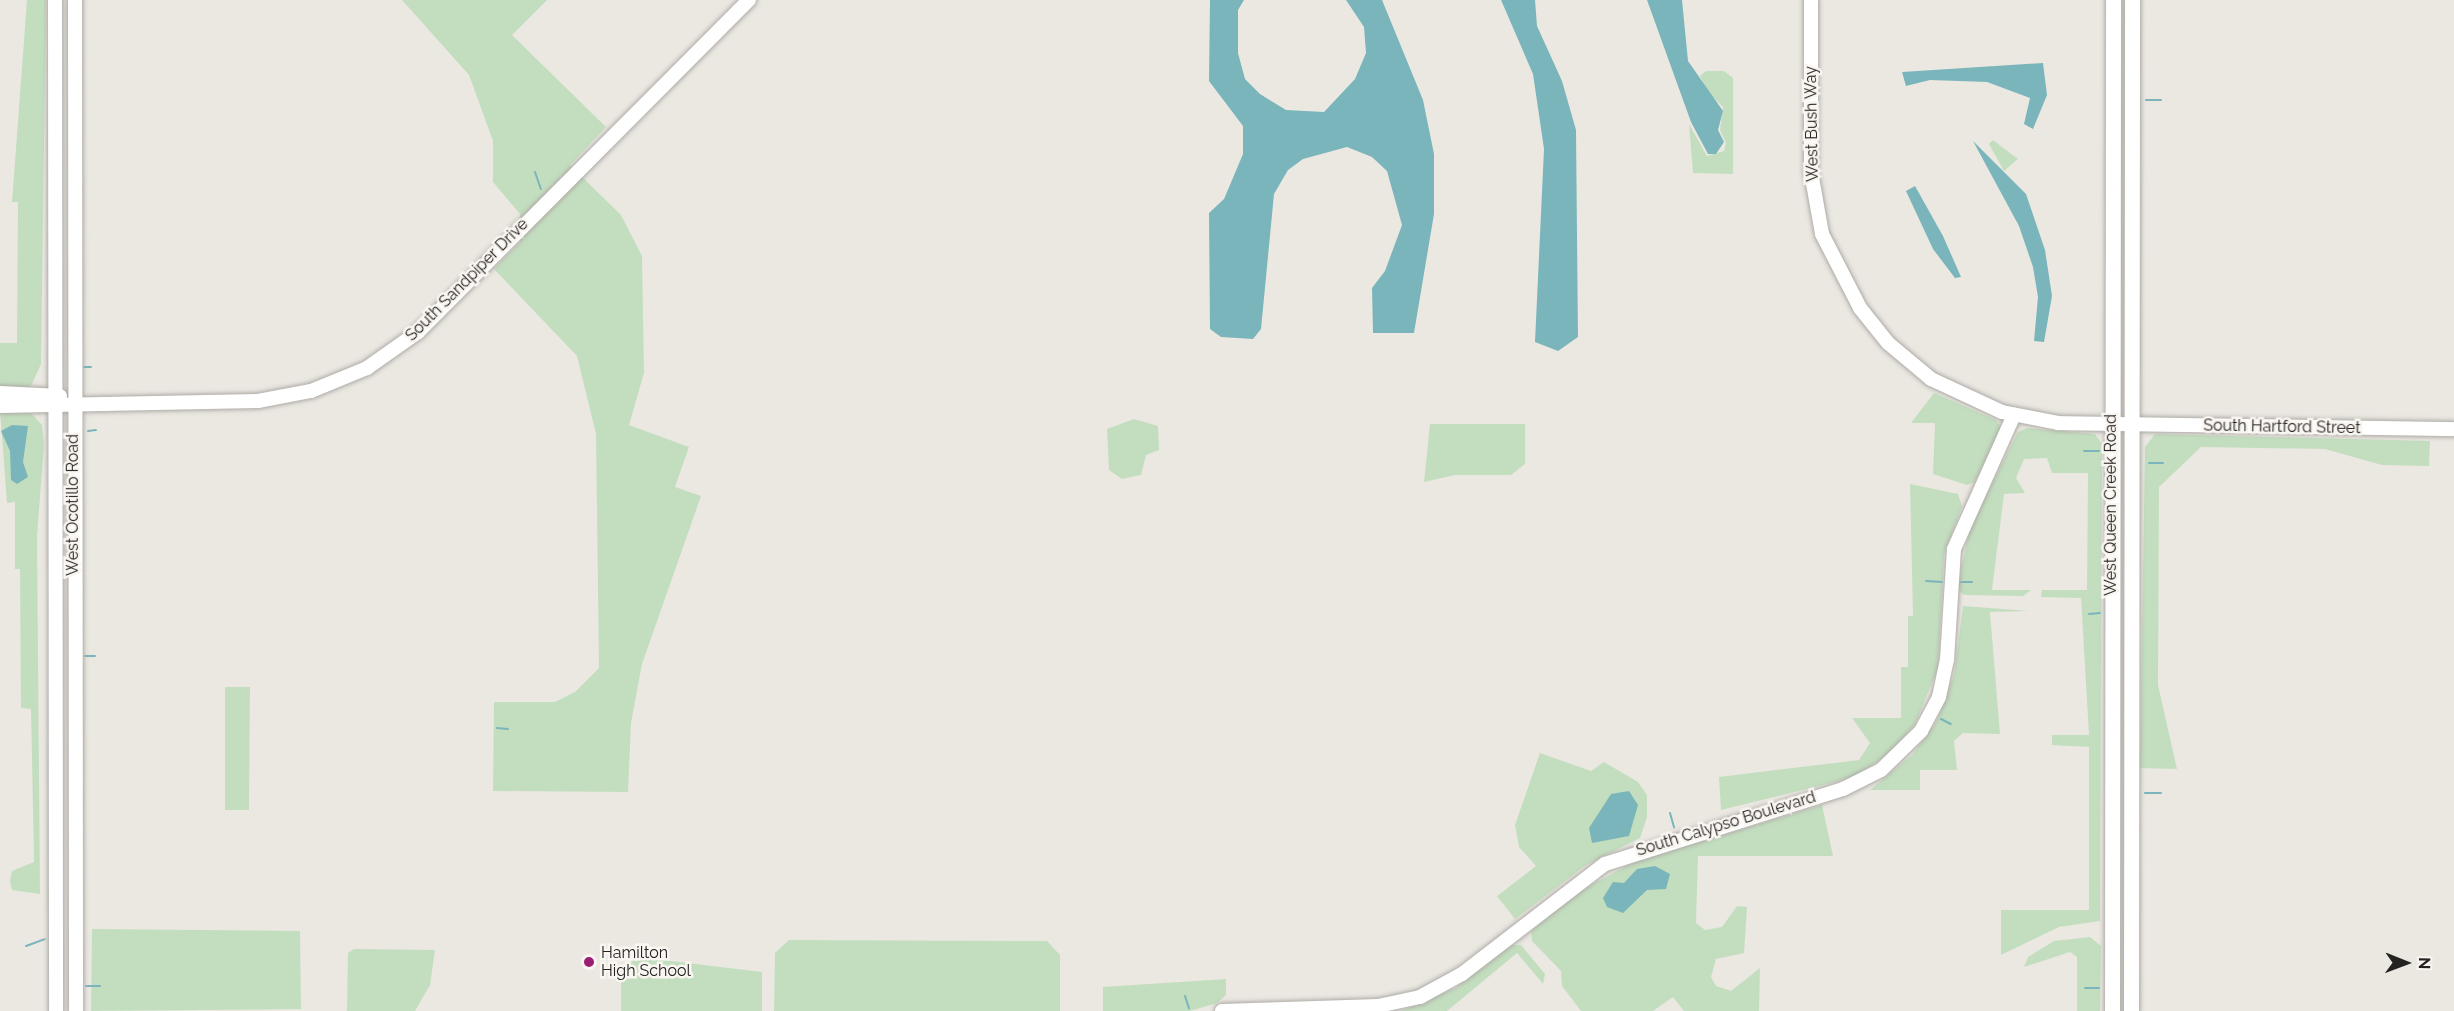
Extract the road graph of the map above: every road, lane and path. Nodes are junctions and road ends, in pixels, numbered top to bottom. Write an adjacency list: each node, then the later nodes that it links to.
1 (55, 0): 8 (street, West Ocotillo Road)
2 (75, 0): 9 (street, West Ocotillo Road)
3 (749, 0): 9 (street, South Sandpiper Drive)
4 (1810, 0): 11 (street, West Bush Way)
5 (2113, 0): 12 (main road, West Queen Creek Road)
6 (2132, 0): 13 (main road, West Queen Creek Road)
7 (0, 393): 8 (street)
8 (53, 400): 9 (street, South Sandpiper Drive); 10 (street); 15 (street, West Ocotillo Road)
9 (73, 401): 16 (street, West Ocotillo Road)
10 (0, 406)
11 (2014, 416): 12 (street, West Bush Way); 17 (street, South Calypso Boulevard)
12 (2111, 424): 13 (street, South Hartford Street); 18 (main road, West Queen Creek Road)
13 (2131, 424): 14 (street, South Hartford Street); 19 (main road, West Queen Creek Road)
14 (2454, 429)
15 (56, 1011)
16 (76, 1011)
17 (1222, 1011)
18 (2112, 1011)
19 (2131, 1011)

